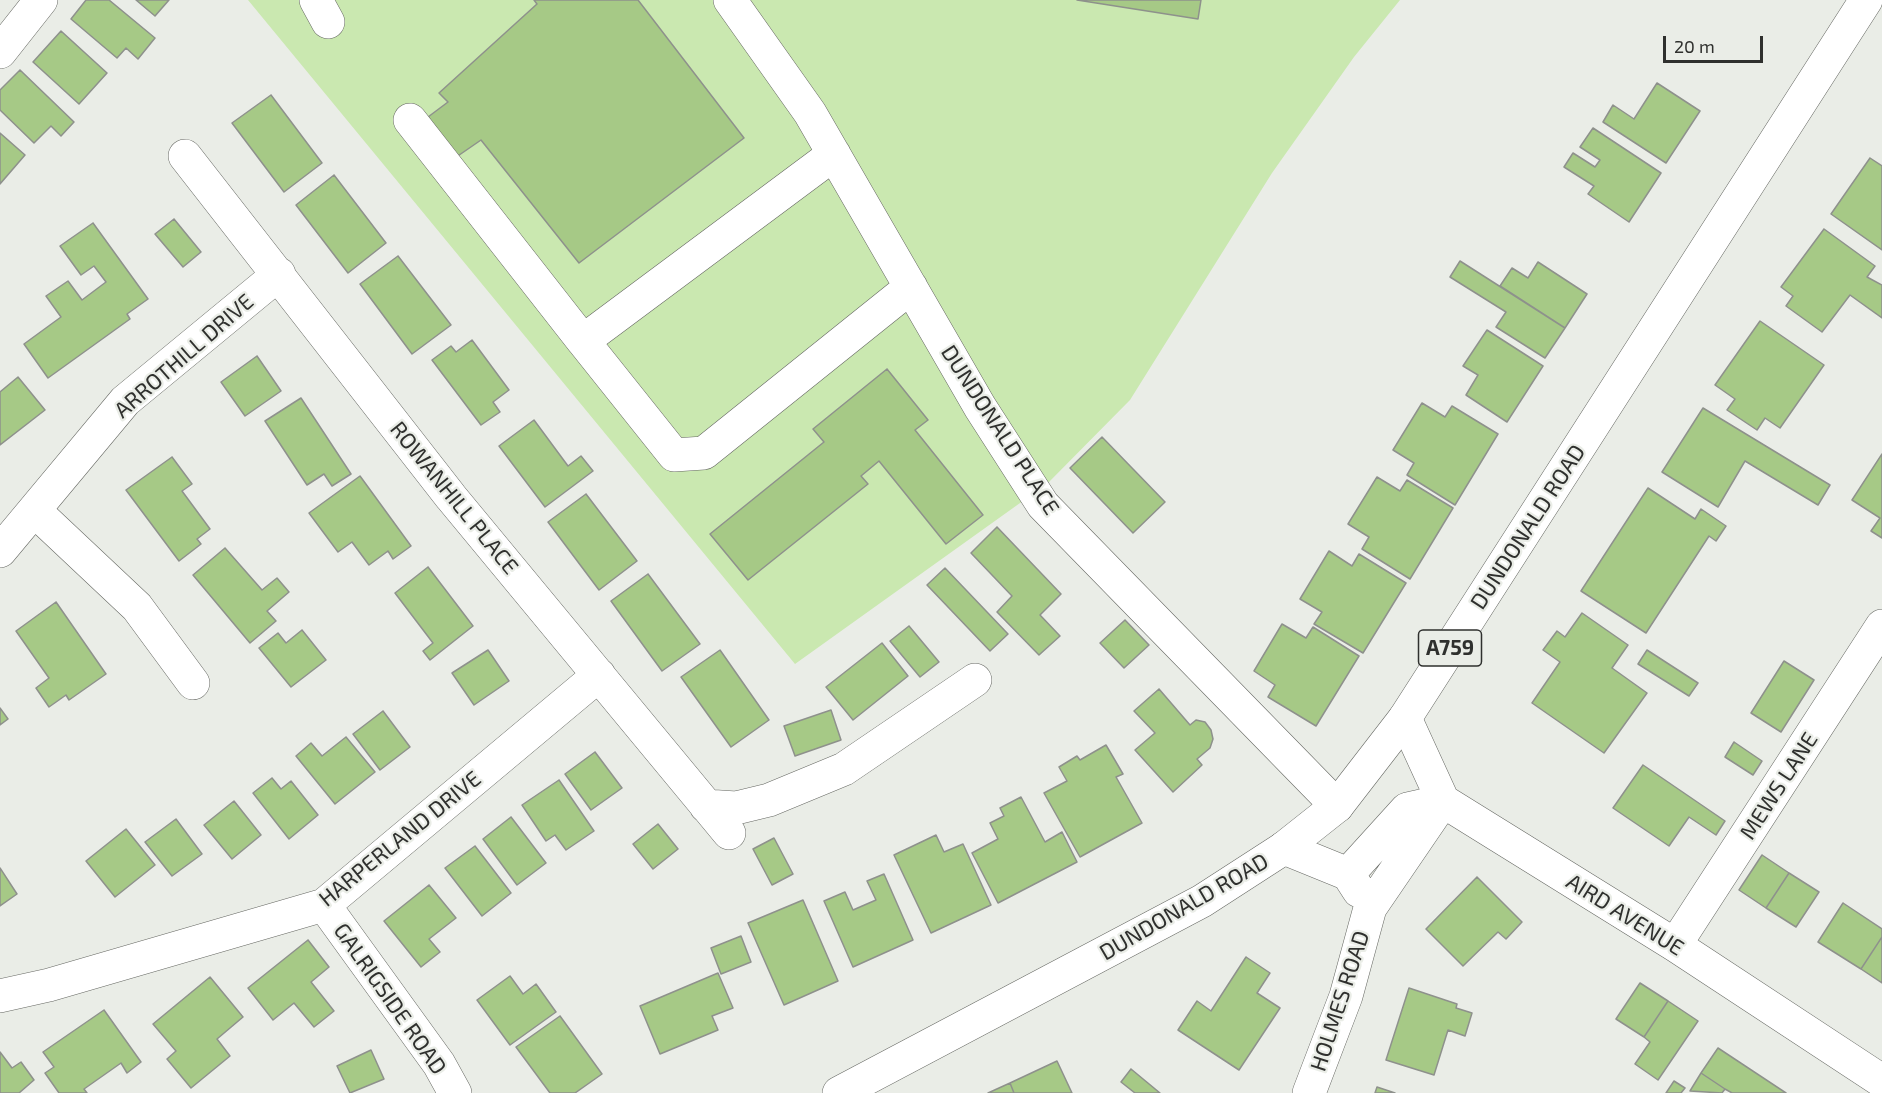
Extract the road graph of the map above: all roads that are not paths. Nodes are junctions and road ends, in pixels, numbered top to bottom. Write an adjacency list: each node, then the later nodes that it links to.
1 (41, 0): 4 (street)
2 (730, 0): 6 (street, DUNDONALD PLACE)
3 (1866, 0): 17 (street, DUNDONALD ROAD / A759)
4 (0, 52)
5 (410, 120): 10 (street)
6 (834, 154): 9 (street, DUNDONALD PLACE); 10 (street)
7 (185, 156): 8 (street, ROWANHILL PLACE)
8 (279, 274): 11 (street, ARROTHILL DRIVE); 14 (street, ROWANHILL PLACE)
9 (911, 287): 10 (street); 20 (street, DUNDONALD PLACE)
10 (583, 341)
11 (34, 511): 12 (street, ARROTHILL DRIVE); 16 (street)
12 (0, 551)
13 (1882, 626): 26 (street, MEWS LANE)
14 (599, 675): 19 (street, ROWANHILL PLACE); 24 (street, HARPERLAND DRIVE)
15 (975, 680): 19 (street)
16 (193, 683)
17 (1405, 718): 18 (street); 20 (street, DUNDONALD ROAD / A759)
18 (1443, 801): 23 (street); 25 (street, HOLMES ROAD); 26 (street, AIRD AVENUE)
19 (706, 806): 21 (street, ROWANHILL PLACE)
20 (1337, 806): 22 (street, DUNDONALD ROAD / A759)
21 (729, 833)
22 (1284, 848): 23 (street); 30 (street, DUNDONALD ROAD / A759)
23 (1348, 874): 25 (street, HOLMES ROAD)
24 (324, 905): 27 (street, HARPERLAND DRIVE); 29 (street, GALRIGSIDE ROAD)
25 (1370, 908): 31 (street, HOLMES ROAD)
26 (1675, 945): 28 (street, AIRD AVENUE)
27 (0, 996)
28 (1882, 1081)
29 (455, 1093)
30 (839, 1093)
31 (1309, 1093)

